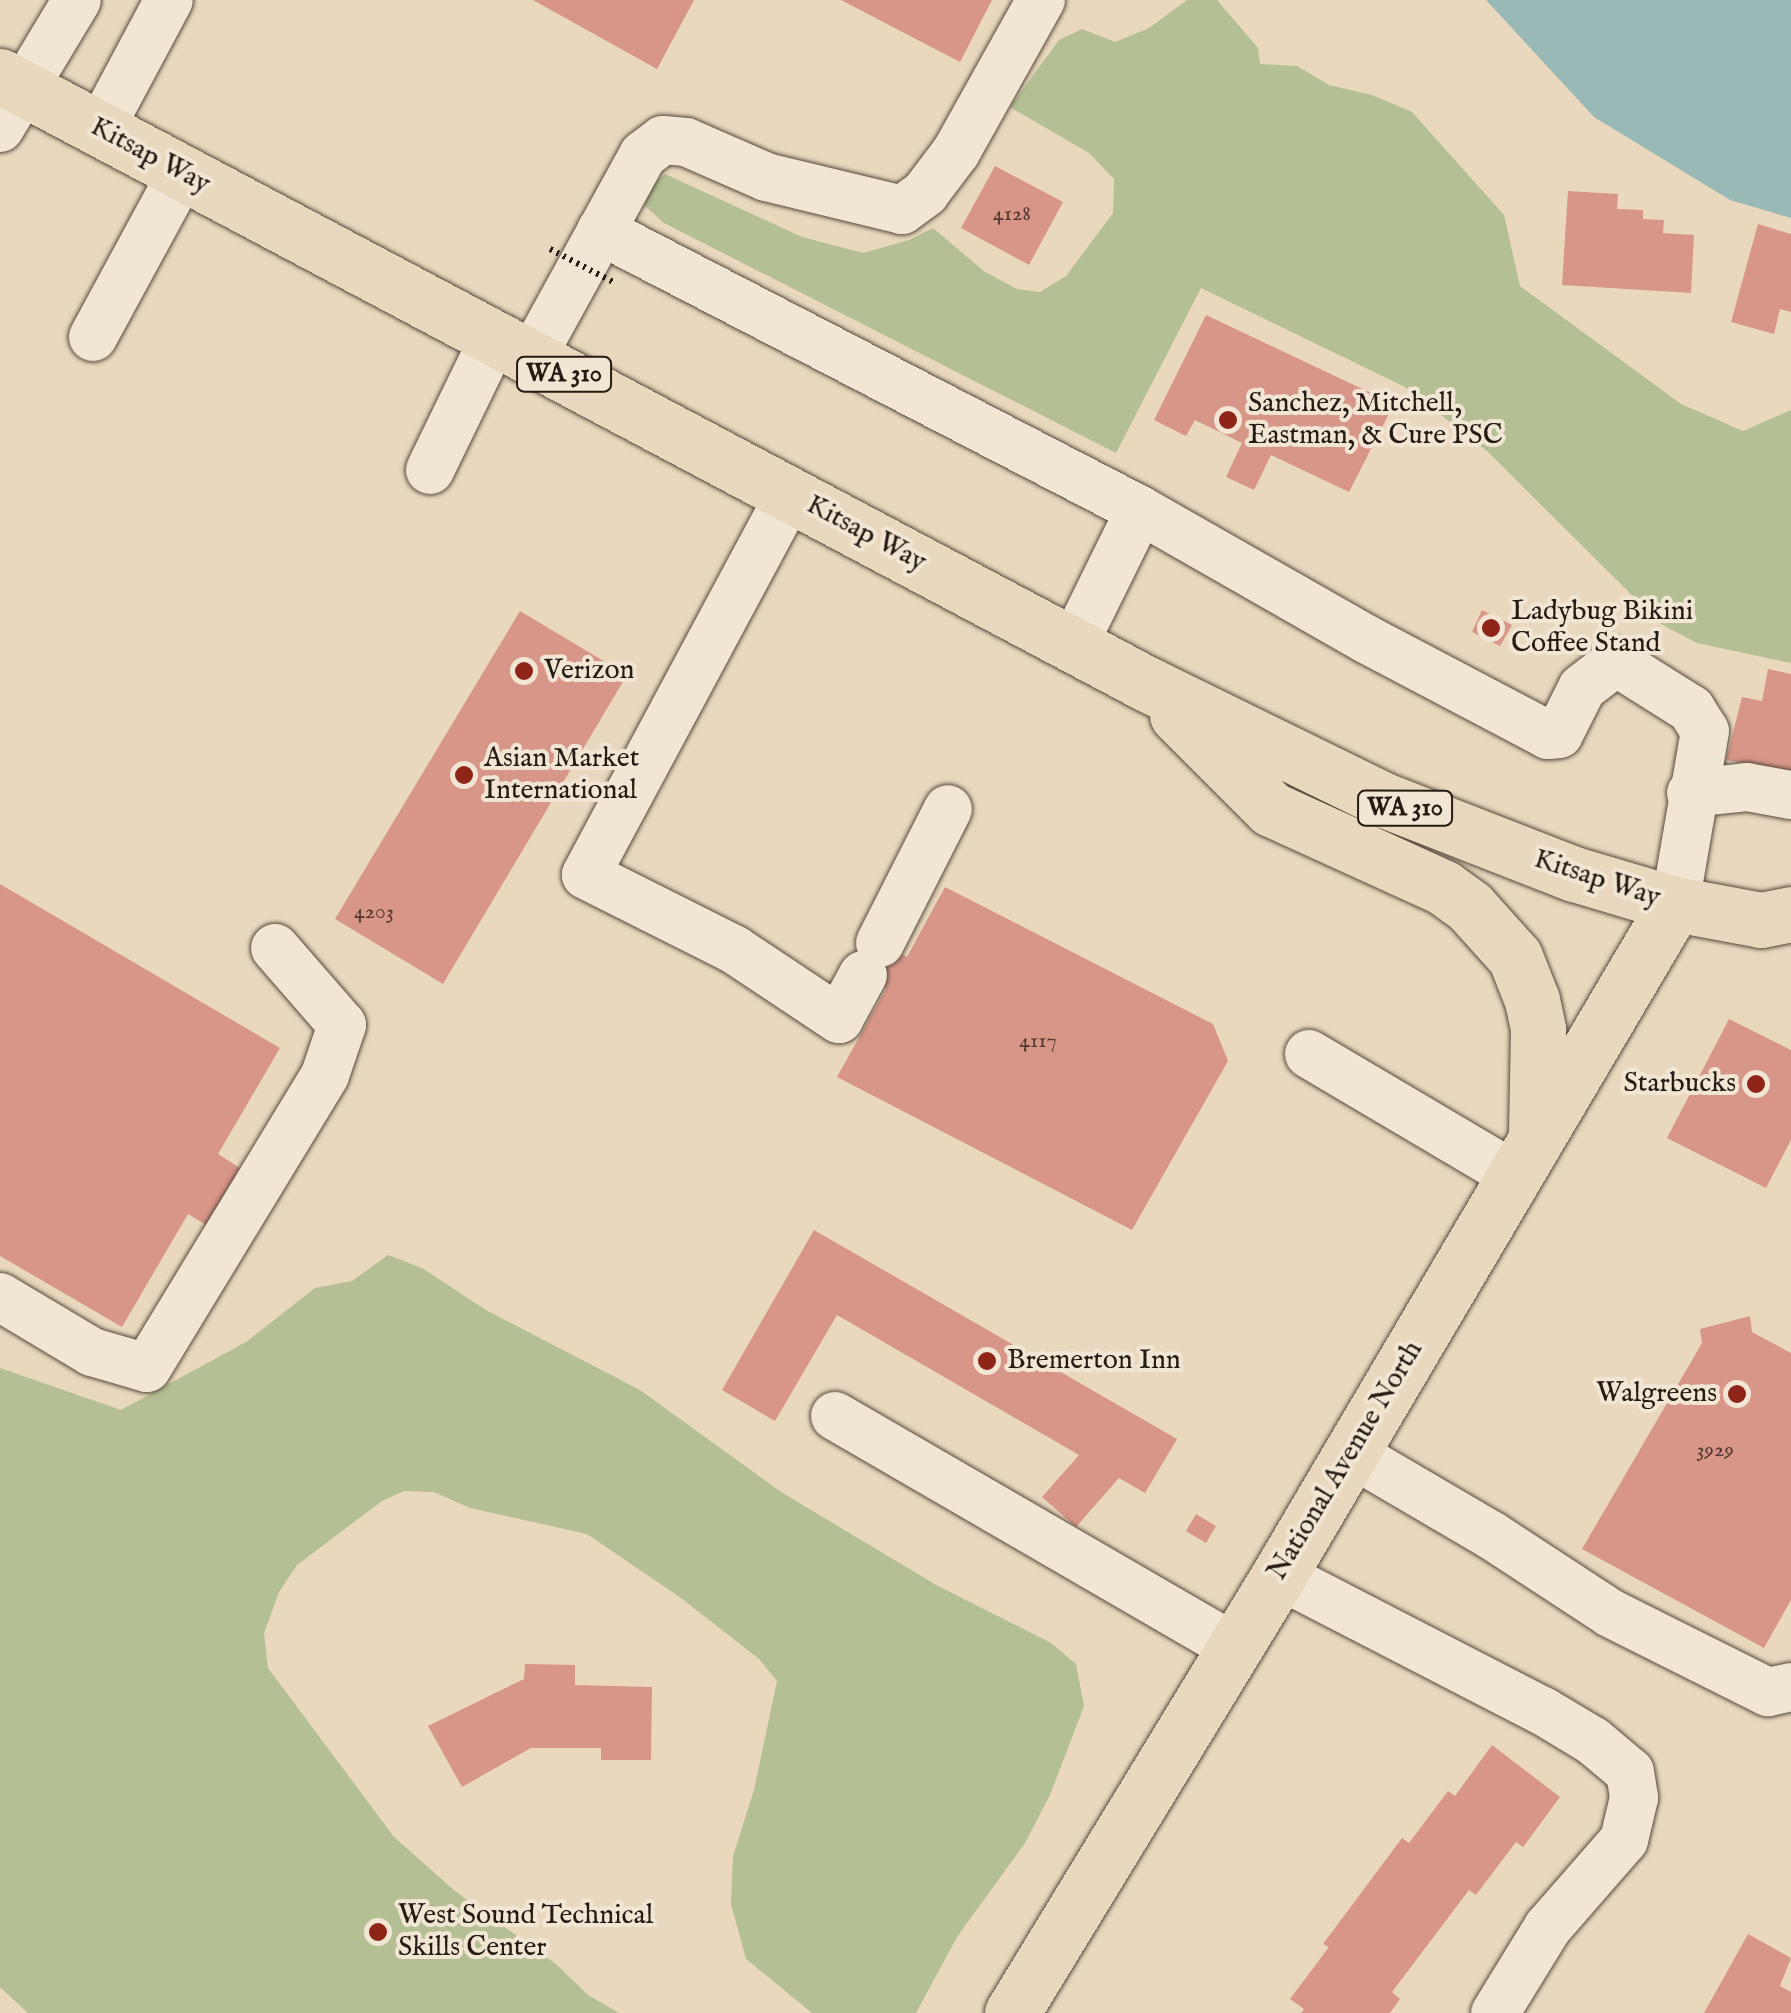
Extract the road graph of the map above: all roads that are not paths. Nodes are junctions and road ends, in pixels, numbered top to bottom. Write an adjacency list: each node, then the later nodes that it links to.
1 (77, 0): 4 (street)
2 (169, 0): 5 (street)
3 (1041, 0): 7 (street)
4 (8, 97): 5 (main road, Kitsap Way / WA 310)
5 (100, 129): 6 (main road, Kitsap Way / WA 310)
6 (182, 173): 8 (street); 9 (main road, Kitsap Way / WA 310)
7 (600, 231): 9 (street); 12 (street)
8 (92, 337)
9 (514, 348): 10 (street); 11 (main road, Kitsap Way / WA 310)
10 (430, 470)
11 (790, 494): 13 (main road, Kitsap Way / WA 310); 17 (street)
12 (1140, 510): 13 (street); 15 (street)
13 (1074, 644): 14 (main road, Kitsap Way / WA 310)
14 (1147, 684): 18 (main road, Kitsap Way / WA 310); 22 (main road)
15 (1691, 793): 16 (street); 18 (street)
16 (1791, 795)
17 (948, 809)
18 (1674, 904): 19 (main road, Kitsap Way / WA 310); 22 (main road, National Avenue North)
19 (1781, 924)
20 (274, 948): 23 (street)
21 (1309, 1054): 22 (street)
22 (1525, 1157): 25 (main road, National Avenue North)
23 (0, 1298)
24 (835, 1416): 27 (street)
25 (1351, 1453): 26 (main road, National Avenue North); 28 (street)
26 (1279, 1576): 27 (main road, National Avenue North); 30 (street)
27 (1234, 1647): 29 (main road, National Avenue North)
28 (1791, 1687)
29 (1012, 2013)
30 (1494, 2013)

